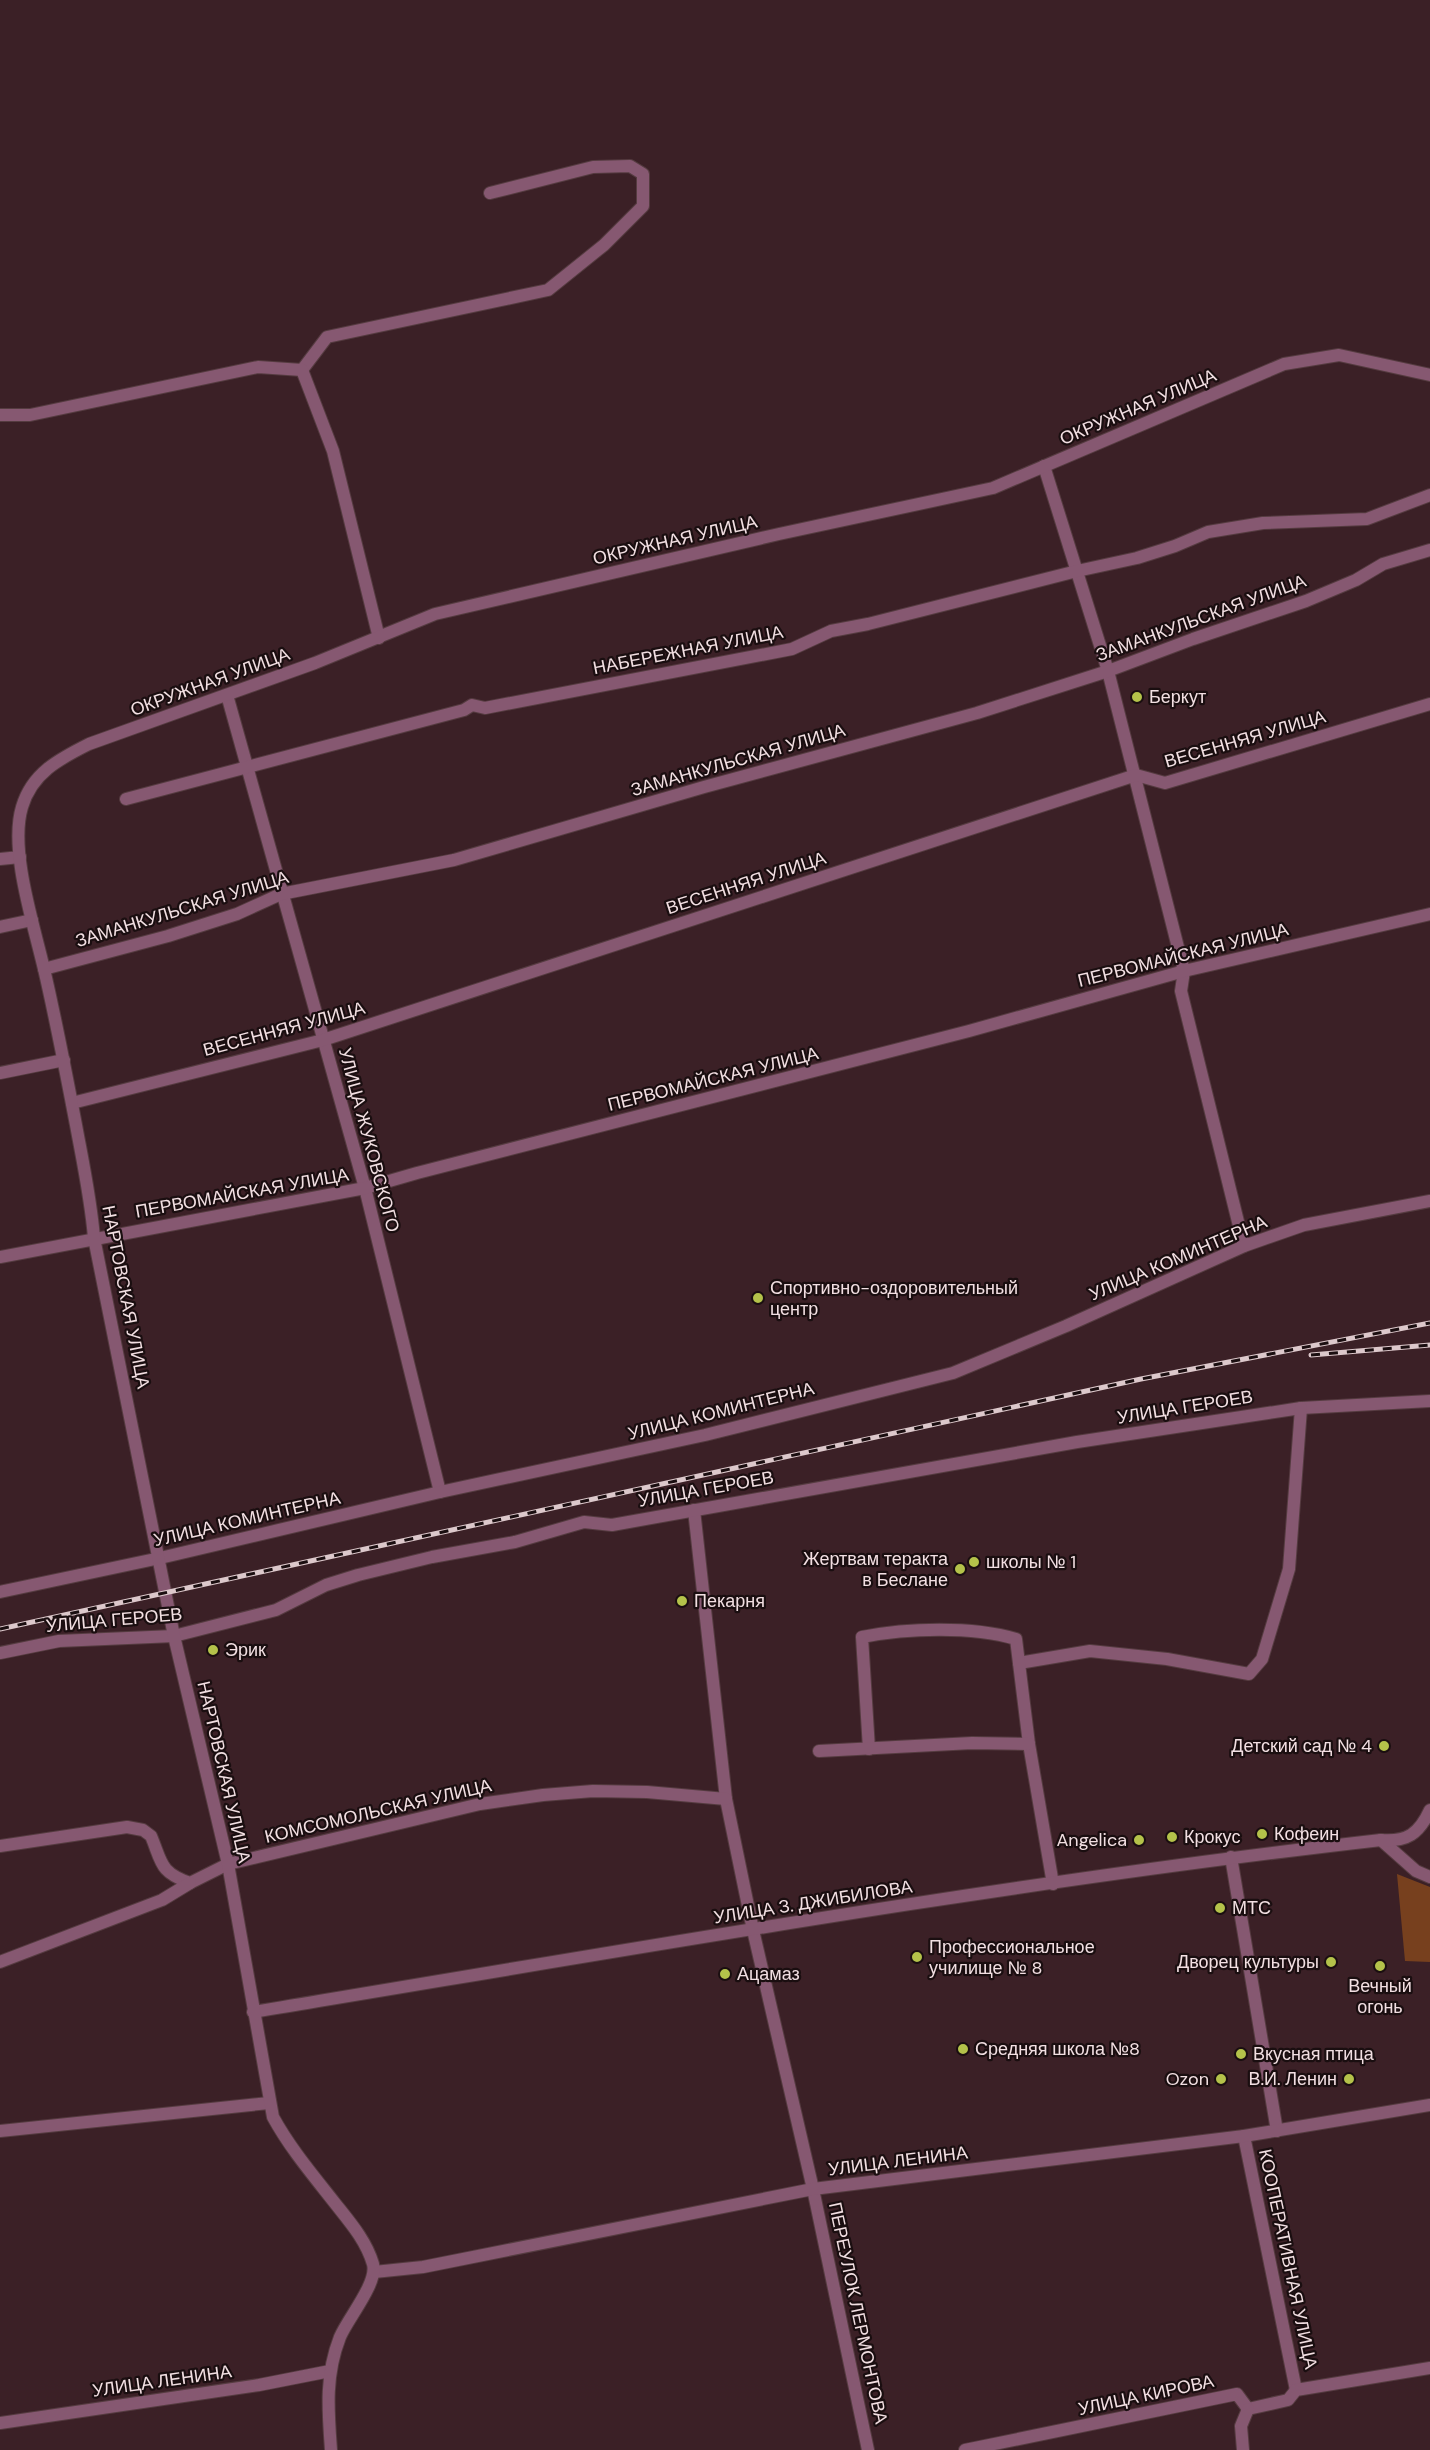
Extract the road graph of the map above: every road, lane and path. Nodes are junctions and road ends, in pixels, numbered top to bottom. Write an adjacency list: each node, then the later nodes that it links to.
1 (489, 193): 2 (street)
2 (302, 370): 4 (street); 9 (street)
3 (1430, 375): 5 (street, ОКРУЖНАЯ УЛИЦА)
4 (0, 415)
5 (1044, 466): 8 (street); 9 (street, ОКРУЖНАЯ УЛИЦА)
6 (1430, 495): 8 (street, НАБЕРЕЖНАЯ УЛИЦА)
7 (1430, 550): 10 (street, ЗАМАНКУЛЬСКАЯ УЛИЦА)
8 (1077, 571): 10 (street); 13 (street, НАБЕРЕЖНАЯ УЛИЦА)
9 (379, 638): 11 (street, ОКРУЖНАЯ УЛИЦА)
10 (1108, 671): 14 (street); 18 (street, ЗАМАНКУЛЬСКАЯ УЛИЦА)
11 (227, 695): 13 (street, УЛИЦА ЖУКОВСКОГО); 16 (street, ОКРУЖНАЯ УЛИЦА)
12 (1430, 704): 14 (street, ВЕСЕННЯЯ УЛИЦА)
13 (246, 767): 15 (street, НАБЕРЕЖНАЯ УЛИЦА); 18 (street, УЛИЦА ЖУКОВСКОГО)
14 (1136, 775): 23 (street); 24 (street, ВЕСЕННЯЯ УЛИЦА)
15 (126, 800)
16 (20, 857): 17 (street); 20 (street, НАРТОВСКАЯ УЛИЦА)
17 (0, 859)
18 (281, 894): 22 (street, ЗАМАНКУЛЬСКАЯ УЛИЦА); 24 (street, УЛИЦА ЖУКОВСКОГО)
19 (1430, 914): 23 (street, ПЕРВОМАЙСКАЯ УЛИЦА)
20 (32, 920): 21 (street); 22 (street, НАРТОВСКАЯ УЛИЦА)
21 (0, 927)
22 (44, 969): 25 (street, НАРТОВСКАЯ УЛИЦА)
23 (1184, 971): 28 (street, ПЕРВОМАЙСКАЯ УЛИЦА); 31 (street)
24 (323, 1040): 27 (street, ВЕСЕННЯЯ УЛИЦА); 28 (street, УЛИЦА ЖУКОВСКОГО)
25 (63, 1060): 26 (street); 27 (street, НАРТОВСКАЯ УЛИЦА)
26 (0, 1073)
27 (72, 1103): 30 (street, НАРТОВСКАЯ УЛИЦА)
28 (365, 1188): 30 (street, ПЕРВОМАЙСКАЯ УЛИЦА); 35 (street, УЛИЦА ЖУКОВСКОГО)
29 (1430, 1201): 31 (street, УЛИЦА КОМИНТЕРНА)
30 (94, 1238): 32 (street, ПЕРВОМАЙСКАЯ УЛИЦА); 37 (street, НАРТОВСКАЯ УЛИЦА)
31 (1244, 1246): 35 (street, УЛИЦА КОМИНТЕРНА)
32 (0, 1257)
33 (1430, 1401): 34 (street, УЛИЦА ГЕРОЕВ)
34 (1301, 1408): 36 (street, УЛИЦА ГЕРОЕВ); 41 (street)
35 (440, 1492): 37 (street, УЛИЦА КОМИНТЕРНА)
36 (694, 1510): 39 (street, УЛИЦА ГЕРОЕВ); 45 (street, ПЕРЕУЛОК ЛЕРМОНТОВА)
37 (160, 1558): 38 (street, УЛИЦА КОМИНТЕРНА); 39 (street, НАРТОВСКАЯ УЛИЦА)
38 (0, 1592)
39 (174, 1636): 40 (street, УЛИЦА ГЕРОЕВ); 50 (street, НАРТОВСКАЯ УЛИЦА)
40 (0, 1653)
41 (1019, 1663): 42 (street); 43 (street)
42 (1029, 1744): 43 (street); 53 (street)
43 (868, 1749): 44 (street)
44 (819, 1751)
45 (726, 1799): 50 (street, КОМСОМОЛЬСКАЯ УЛИЦА); 54 (street, ПЕРЕУЛОК ЛЕРМОНТОВА)
46 (1430, 1810): 47 (street, УЛИЦА З. ДЖИБИЛОВА)
47 (1381, 1840): 49 (street, УЛИЦА З. ДЖИБИЛОВА); 51 (street)
48 (0, 1846): 52 (street)
49 (1231, 1857): 53 (street, УЛИЦА З. ДЖИБИЛОВА); 60 (street, КООПЕРАТИВНАЯ УЛИЦА)
50 (228, 1864): 52 (street, КОМСОМОЛЬСКАЯ УЛИЦА); 56 (street, НАРТОВСКАЯ УЛИЦА)
51 (1430, 1877)
52 (189, 1882): 55 (street, КОМСОМОЛЬСКАЯ УЛИЦА)
53 (1053, 1884): 54 (street, УЛИЦА З. ДЖИБИЛОВА)
54 (753, 1930): 56 (street, УЛИЦА З. ДЖИБИЛОВА); 62 (street, ПЕРЕУЛОК ЛЕРМОНТОВА)
55 (0, 1962)
56 (253, 2012): 57 (street, НАРТОВСКАЯ УЛИЦА)
57 (269, 2103): 59 (street); 63 (street, НАРТОВСКАЯ УЛИЦА)
58 (1430, 2105): 60 (street, УЛИЦА ЛЕНИНА)
59 (0, 2131)
60 (1277, 2131): 61 (street, УЛИЦА ЛЕНИНА)
61 (1244, 2136): 62 (street, УЛИЦА ЛЕНИНА); 66 (street, КООПЕРАТИВНАЯ УЛИЦА)
62 (813, 2190): 63 (street, УЛИЦА ЛЕНИНА); 70 (street, ПЕРЕУЛОК ЛЕРМОНТОВА)
63 (374, 2272): 65 (street)
64 (1430, 2368): 66 (street)
65 (330, 2371): 68 (street, УЛИЦА ЛЕНИНА); 69 (street)
66 (1296, 2390): 67 (street)
67 (1248, 2409): 71 (street, УЛИЦА КИРОВА); 72 (street)
68 (0, 2423)
69 (331, 2450)
70 (868, 2450)
71 (965, 2450)
72 (1243, 2450)

